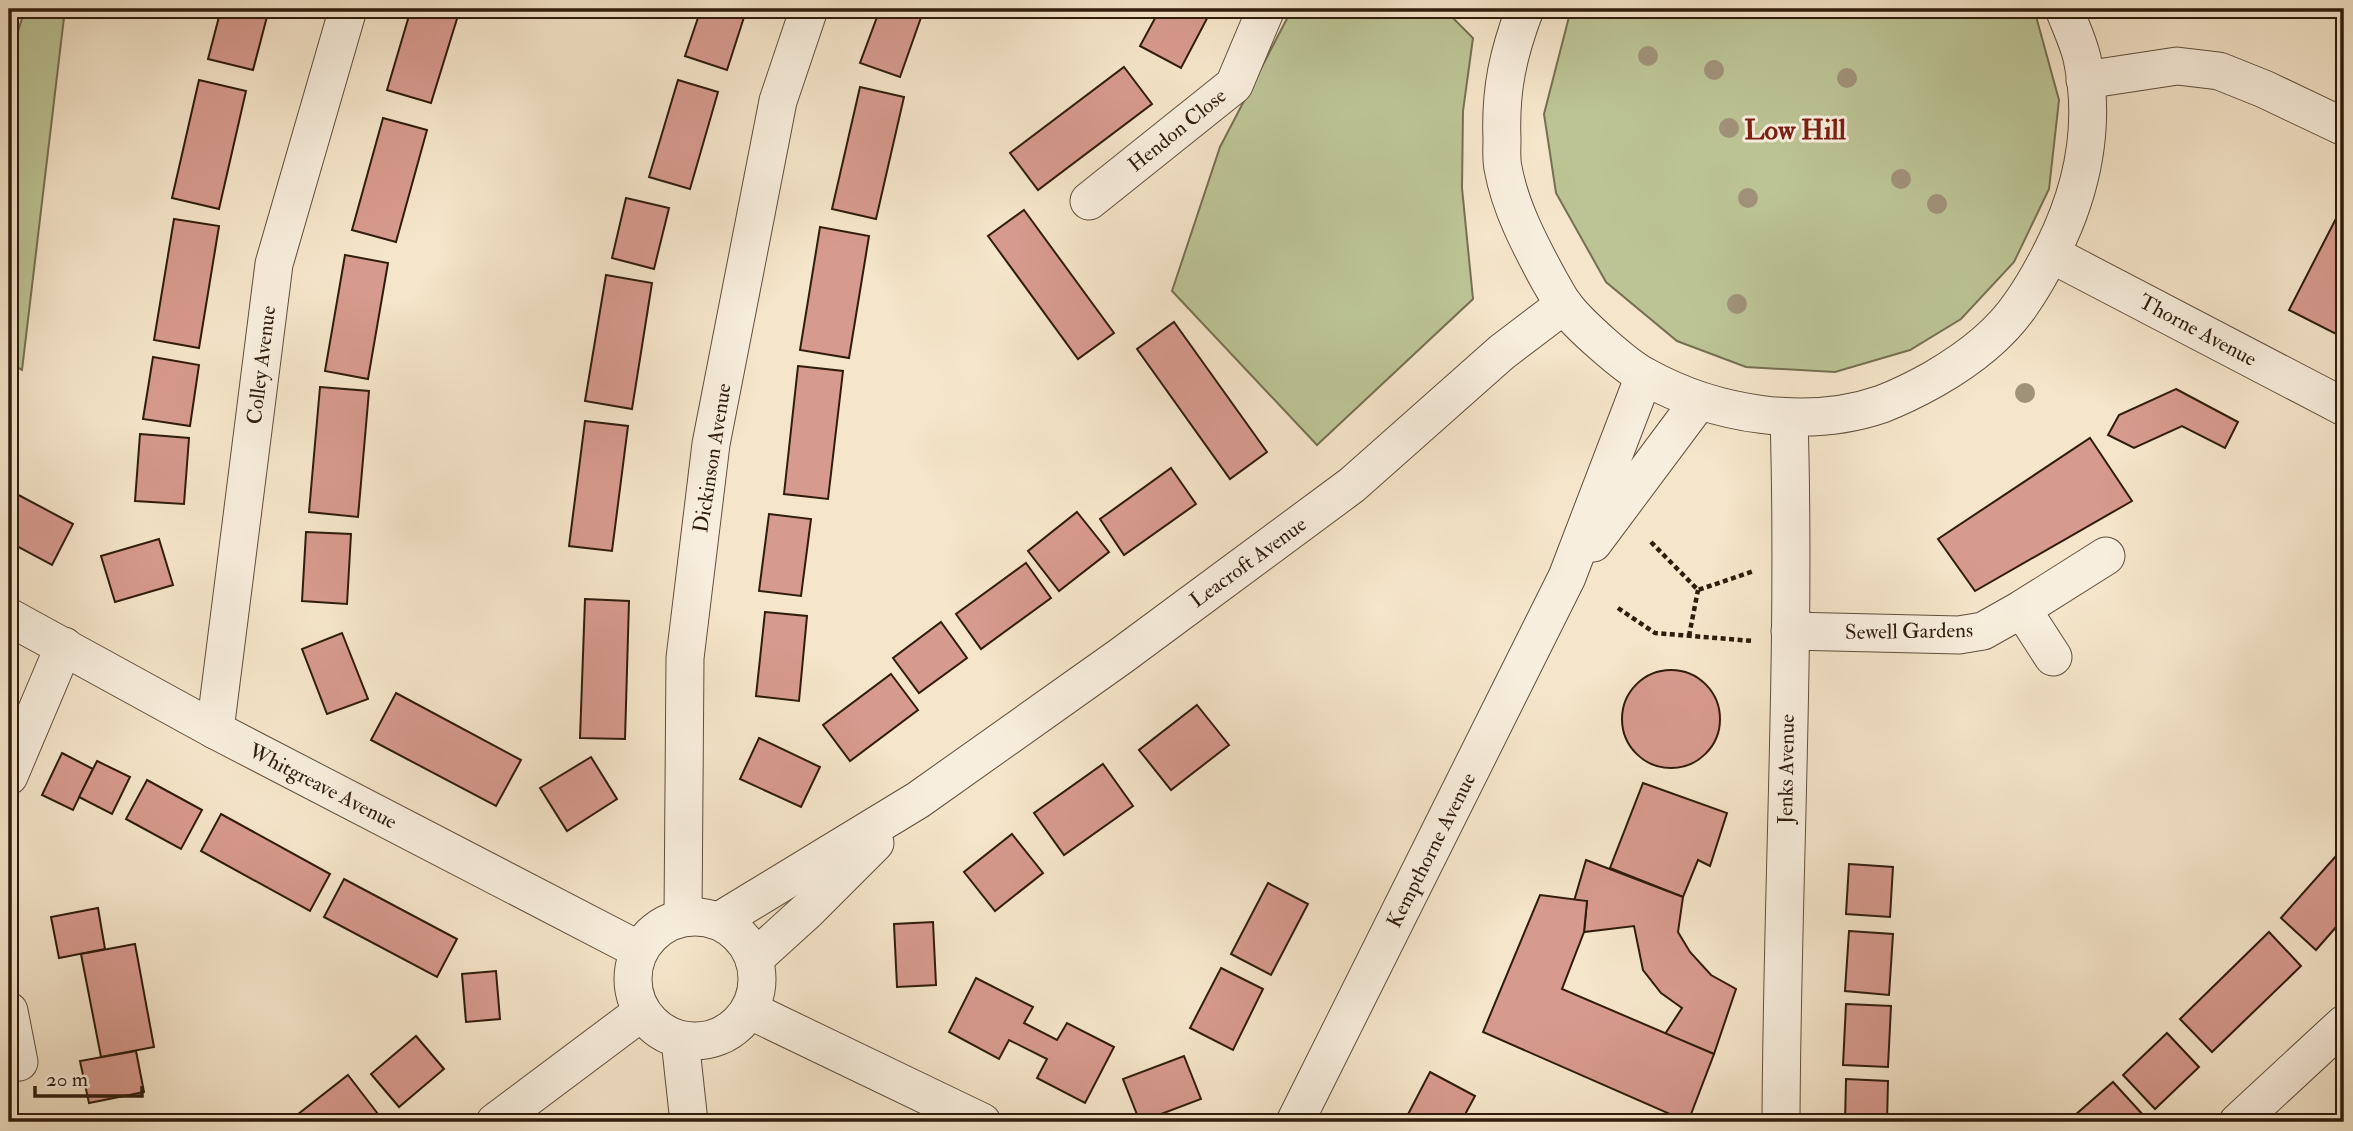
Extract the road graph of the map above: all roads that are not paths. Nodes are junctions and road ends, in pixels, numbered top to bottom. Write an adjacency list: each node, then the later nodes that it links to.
1 (348, 9): 22 (street, Colley Avenue)
2 (809, 9): 25 (street, Dickinson Avenue)
3 (1266, 9): 8 (street, Hendon Close)
4 (1525, 9): 10 (street)
5 (2064, 9): 6 (street)
6 (2085, 80): 7 (street); 9 (street)
7 (2344, 127)
8 (1089, 201)
9 (2051, 254): 13 (street, Thorne Avenue); 14 (street)
10 (1564, 305): 11 (street); 24 (street, Leacroft Avenue)
11 (1644, 376): 12 (street); 16 (street, Kempthorne Avenue)
12 (1699, 401): 14 (street); 16 (street, Kempthorne Avenue)
13 (2344, 407)
14 (1789, 417): 19 (street, Jenks Avenue)
15 (2106, 556): 17 (street, Sewell Gardens)
16 (1567, 577): 39 (street, Kempthorne Avenue)
17 (2022, 609): 19 (street, Sewell Gardens); 21 (street)
18 (9, 617): 20 (street, Whitgreave Avenue)
19 (1790, 631): 40 (street, Jenks Avenue)
20 (64, 646): 22 (street, Whitgreave Avenue); 23 (street)
21 (2053, 657)
22 (215, 730): 27 (street, Whitgreave Avenue)
23 (9, 776)
24 (918, 800): 26 (street, Leacroft Avenue); 28 (street, Leacroft Avenue)
25 (682, 917): 26 (street); 27 (street)
26 (719, 921): 28 (street)
27 (639, 950): 31 (street)
28 (754, 959): 29 (street)
29 (749, 1010): 33 (street); 38 (street)
30 (9, 1011): 34 (street)
31 (642, 1012): 33 (street); 36 (street)
32 (2344, 1024): 35 (street)
33 (680, 1040): 37 (street)
34 (19, 1062)
35 (2246, 1120)
36 (495, 1122)
37 (689, 1122)
38 (982, 1122)
39 (1295, 1122)
40 (1781, 1122)

